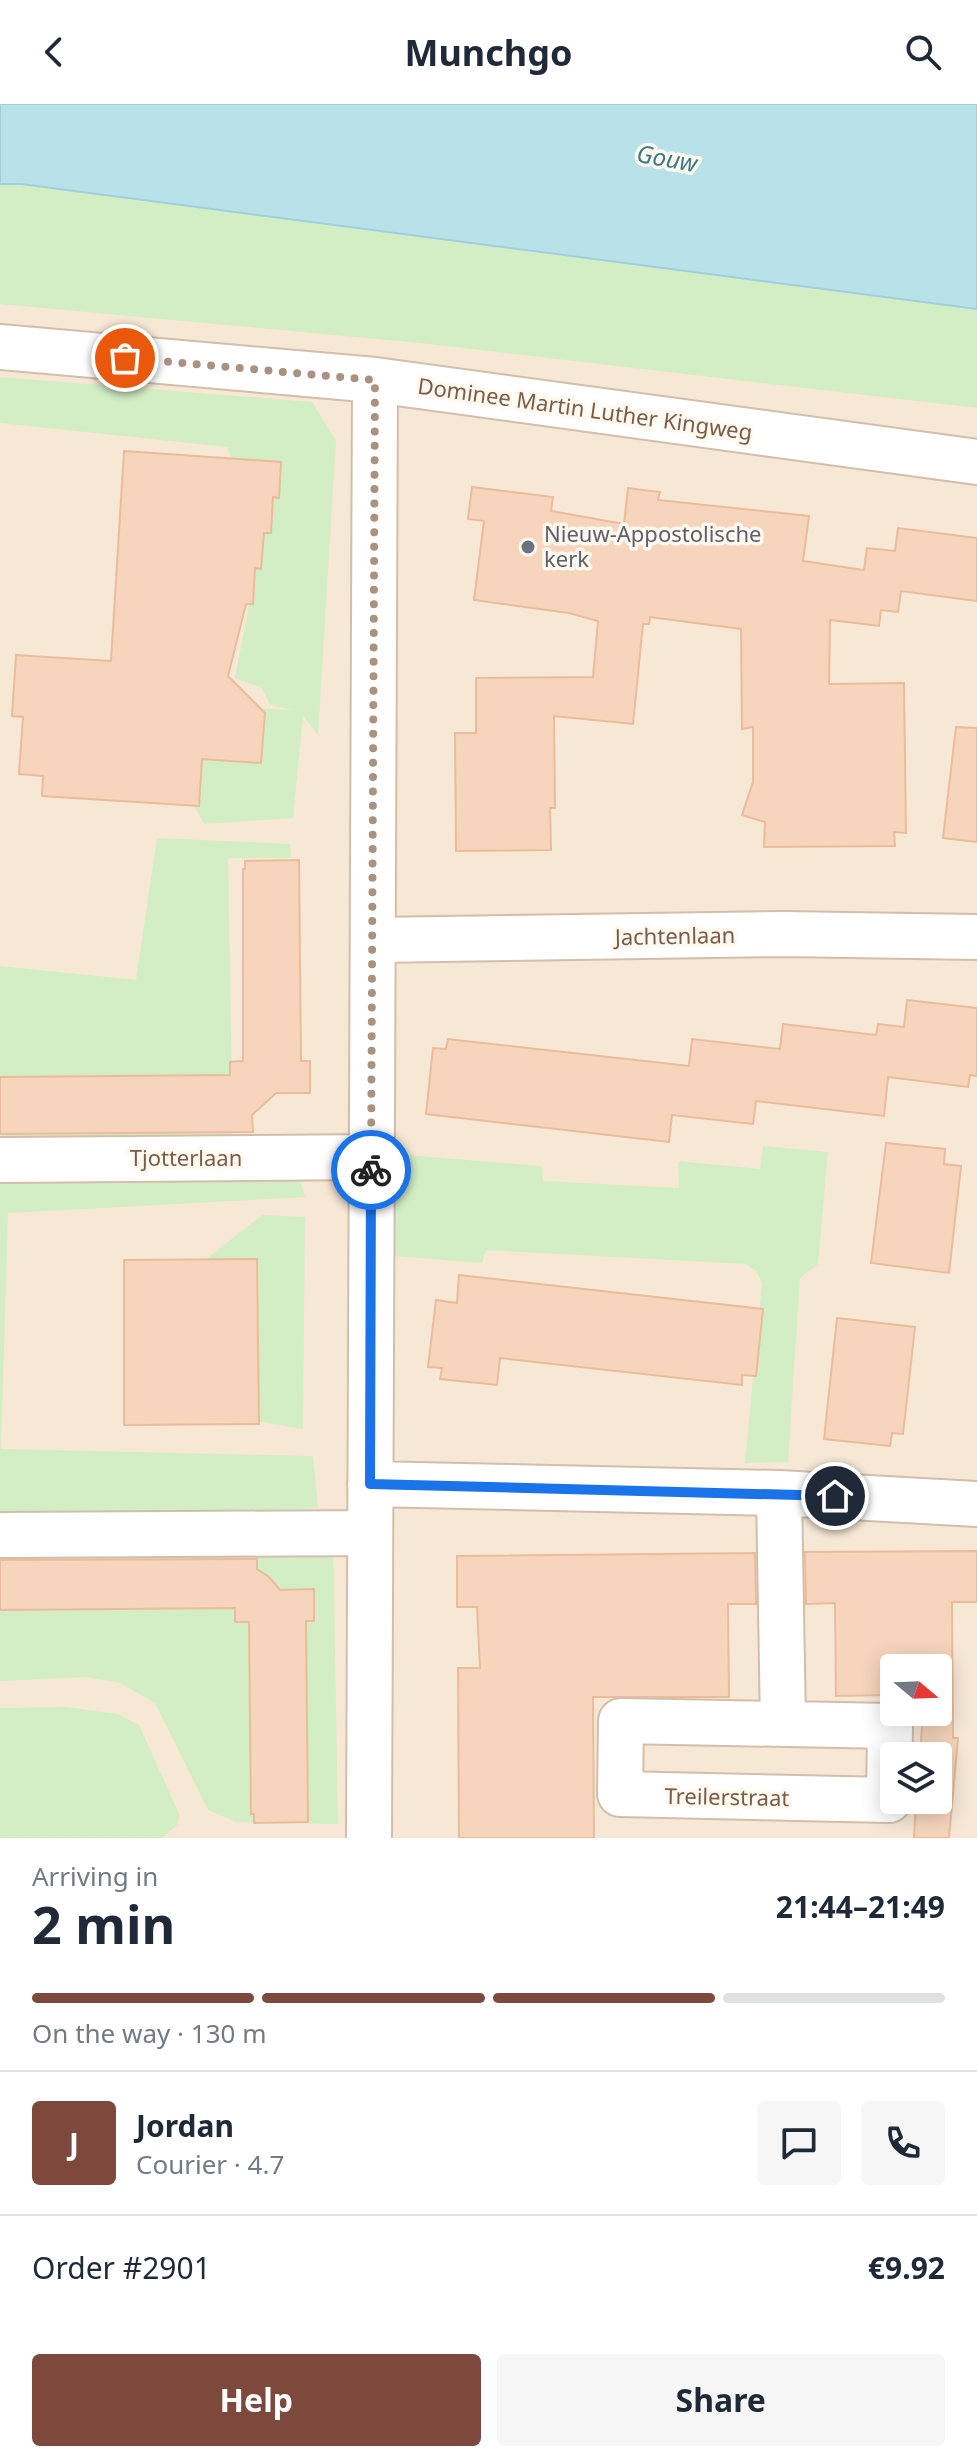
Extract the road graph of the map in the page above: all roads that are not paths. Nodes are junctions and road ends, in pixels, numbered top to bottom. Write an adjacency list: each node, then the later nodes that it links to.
1 (0, 347): 2 (street, Dominee Martin Luther Kingweg)
2 (375, 380): 3 (street, Dominee Martin Luther Kingweg); 5 (street)
3 (977, 462)
4 (977, 937): 5 (street, Jachtenlaan)
5 (373, 940): 6 (street)
6 (371, 1157): 7 (street, Tjotterlaan); 8 (street)
7 (0, 1160)
8 (370, 1484): 9 (street); 11 (street)
9 (779, 1493): 10 (street); 13 (street)
10 (977, 1504)
11 (370, 1533): 12 (street); 14 (street)
12 (0, 1535)
13 (783, 1724): 13 (street, Treilerstraat)
14 (369, 1838)

